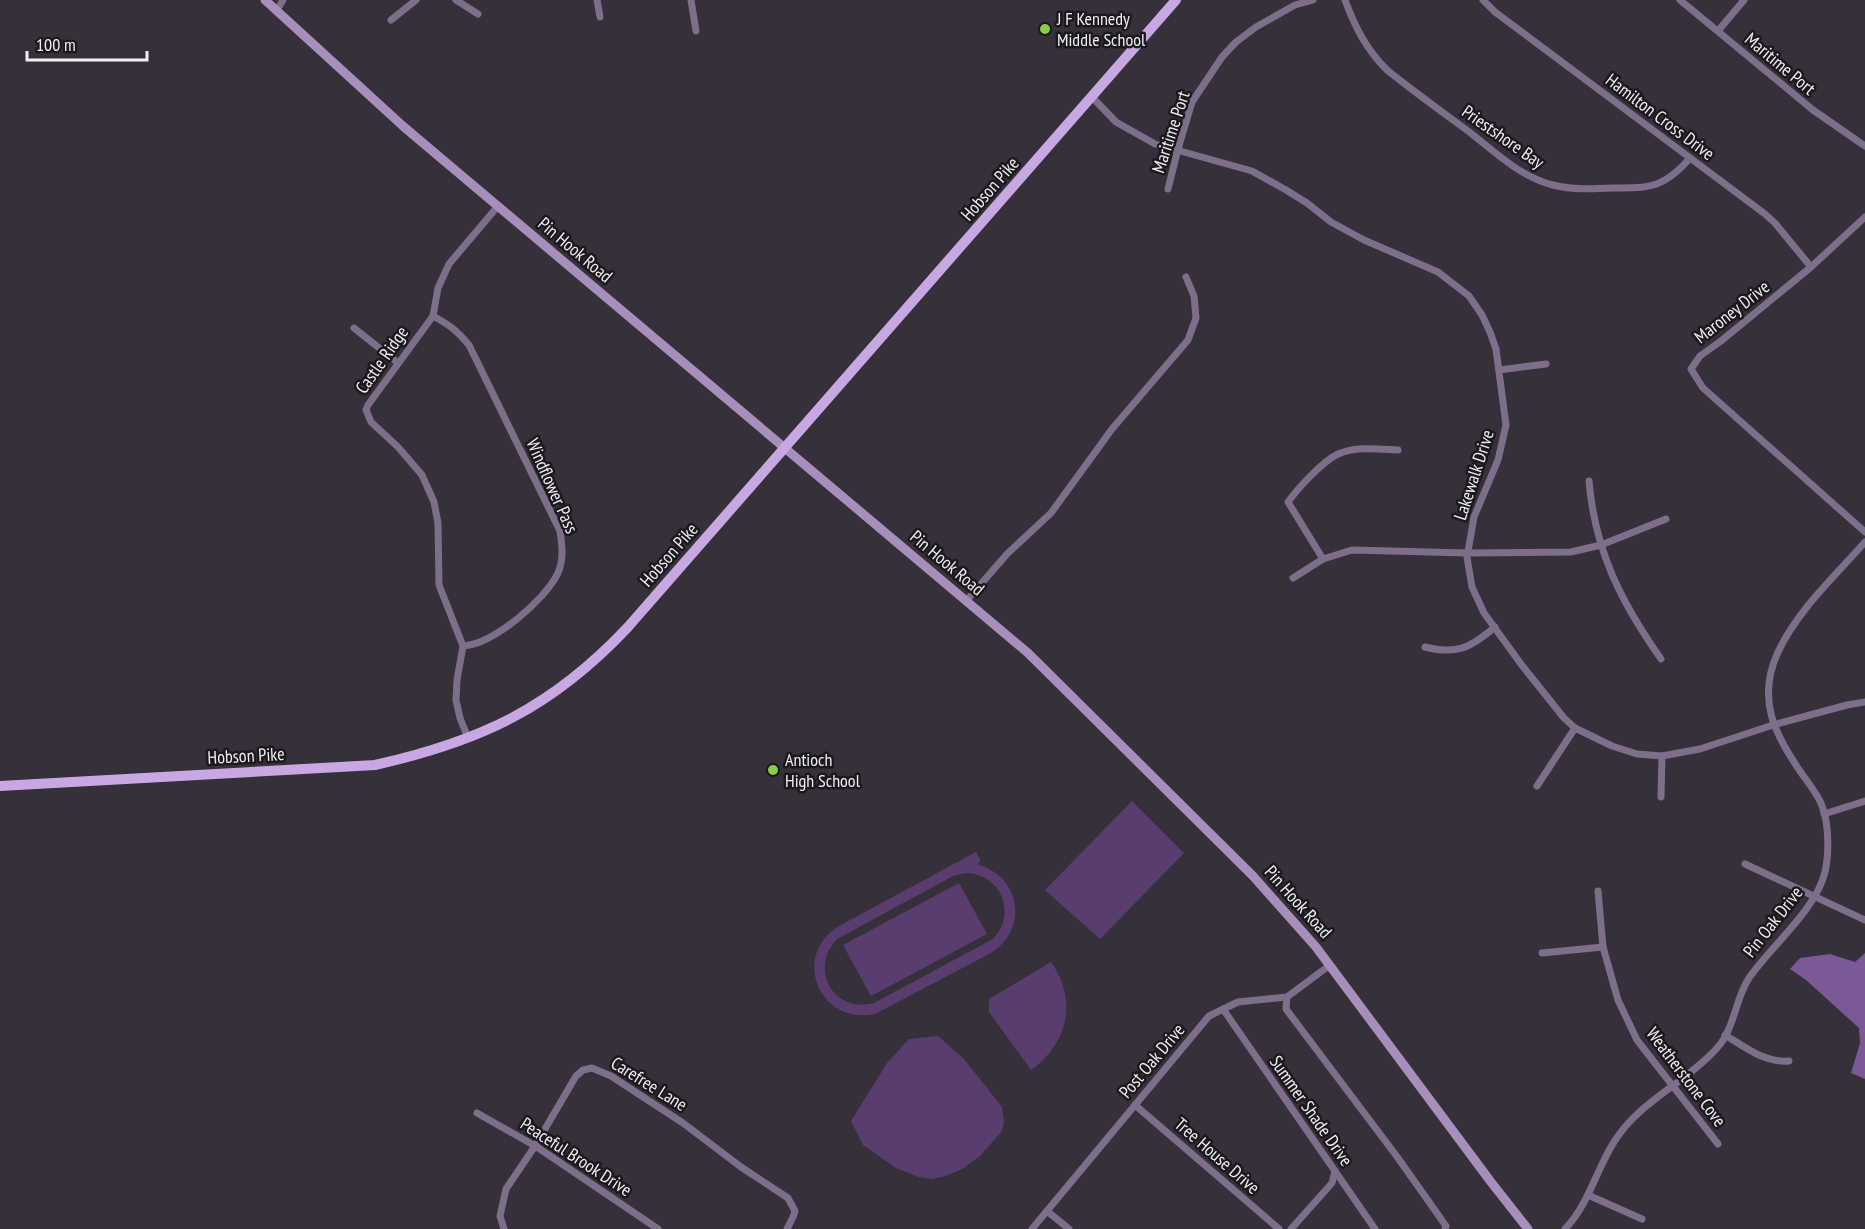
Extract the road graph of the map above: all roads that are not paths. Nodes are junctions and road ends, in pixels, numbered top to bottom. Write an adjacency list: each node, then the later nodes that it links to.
1 (265, 0): 13 (street, Pin Hook Road)
2 (283, 0): 13 (street)
3 (416, 0): 16 (street)
4 (456, 0): 14 (street)
5 (597, 0): 15 (street)
6 (691, 0): 17 (street)
7 (1176, 0): 19 (main road, Hobson Pike)
8 (1313, 0): 21 (street, Maritime Port)
9 (1346, 0): 22 (street, Priestshore Bay)
10 (1483, 0): 22 (street, Hamilton Cross Drive)
11 (1680, 0): 18 (street, Maritime Port)
12 (1744, 0): 18 (street)
13 (277, 10): 24 (street, Pin Hook Road)
14 (478, 14)
15 (600, 17)
16 (391, 20)
17 (696, 31)
18 (1718, 31): 20 (street, Maritime Port)
19 (1092, 98): 21 (street, Lakewalk Drive); 33 (main road, Hobson Pike)
20 (1865, 146)
21 (1178, 149): 23 (street, Maritime Port); 32 (street, Lakewalk Drive)
22 (1690, 158): 26 (street, Hamilton Cross Drive)
23 (1168, 189)
24 (498, 206): 28 (street, Castle Ridge); 33 (street, Pin Hook Road)
25 (1865, 217): 26 (street, Maroney Drive)
26 (1811, 267): 37 (street, Maroney Drive)
27 (1186, 277): 43 (street)
28 (433, 316): 30 (street, Castle Ridge); 45 (street, Windflower Pass)
29 (354, 328): 30 (street)
30 (398, 363): 45 (street, Castle Ridge)
31 (1546, 364): 32 (street)
32 (1499, 370): 40 (street, Lakewalk Drive)
33 (784, 447): 43 (street, Pin Hook Road); 51 (main road, Hobson Pike)
34 (1398, 450): 41 (street)
35 (1589, 481): 39 (street)
36 (1666, 519): 39 (street)
37 (1865, 532)
38 (1865, 542): 49 (street, Pin Oak Drive)
39 (1601, 545): 40 (street); 47 (street)
40 (1467, 553): 41 (street); 44 (street, Lakewalk Drive)
41 (1323, 559): 42 (street)
42 (1293, 578)
43 (967, 600): 64 (street, Pin Hook Road)
44 (1494, 627): 46 (street); 50 (street, Lakewalk Drive)
45 (463, 646): 51 (street)
46 (1425, 647)
47 (1661, 659)
48 (1865, 702): 49 (street, Lakewalk Drive)
49 (1773, 725): 52 (street, Lakewalk Drive); 57 (street, Pin Oak Drive)
50 (1575, 728): 52 (street, Lakewalk Drive); 54 (street)
51 (468, 738): 53 (main road, Hobson Pike)
52 (1662, 756): 55 (street)
53 (0, 786)
54 (1537, 786)
55 (1661, 797)
56 (1865, 801): 57 (street)
57 (1824, 814): 60 (street, Pin Oak Drive)
58 (1745, 864): 60 (street)
59 (1598, 891): 62 (street, Weatherstone Cove)
60 (1814, 897): 61 (street); 67 (street, Pin Oak Drive)
61 (1865, 920)
62 (1603, 947): 63 (street); 69 (street, Weatherstone Cove)
63 (1542, 953)
64 (1330, 965): 65 (street); 87 (street, Pin Hook Road)
65 (1287, 997): 66 (street, Post Oak Drive); 86 (street)
66 (1223, 1009): 70 (street, Post Oak Drive); 74 (street, Summer Shade Drive)
67 (1725, 1035): 68 (street); 69 (street, Pin Oak Drive)
68 (1789, 1060)
69 (1672, 1086): 72 (street, Weatherstone Cove); 75 (street, Pin Oak Drive)
70 (1135, 1105): 76 (street, Post Oak Drive); 83 (street, Tree House Drive)
71 (477, 1113): 73 (street, Peaceful Brook Drive)
72 (1718, 1144)
73 (535, 1146): 78 (street, Carefree Lane); 79 (street, Peaceful Brook Drive); 80 (street, Carefree Lane)
74 (1335, 1171): 84 (street); 85 (street, Summer Shade Drive)
75 (1588, 1194): 77 (street); 88 (street, Pin Oak Drive)
76 (1047, 1211): 81 (street, Post Oak Drive); 82 (street)
77 (1642, 1219)
78 (504, 1229)
79 (658, 1229)
80 (787, 1229)
81 (1032, 1229)
82 (1069, 1229)
83 (1279, 1229)
84 (1291, 1229)
85 (1375, 1229)
86 (1445, 1229)
87 (1528, 1229)
88 (1565, 1229)

